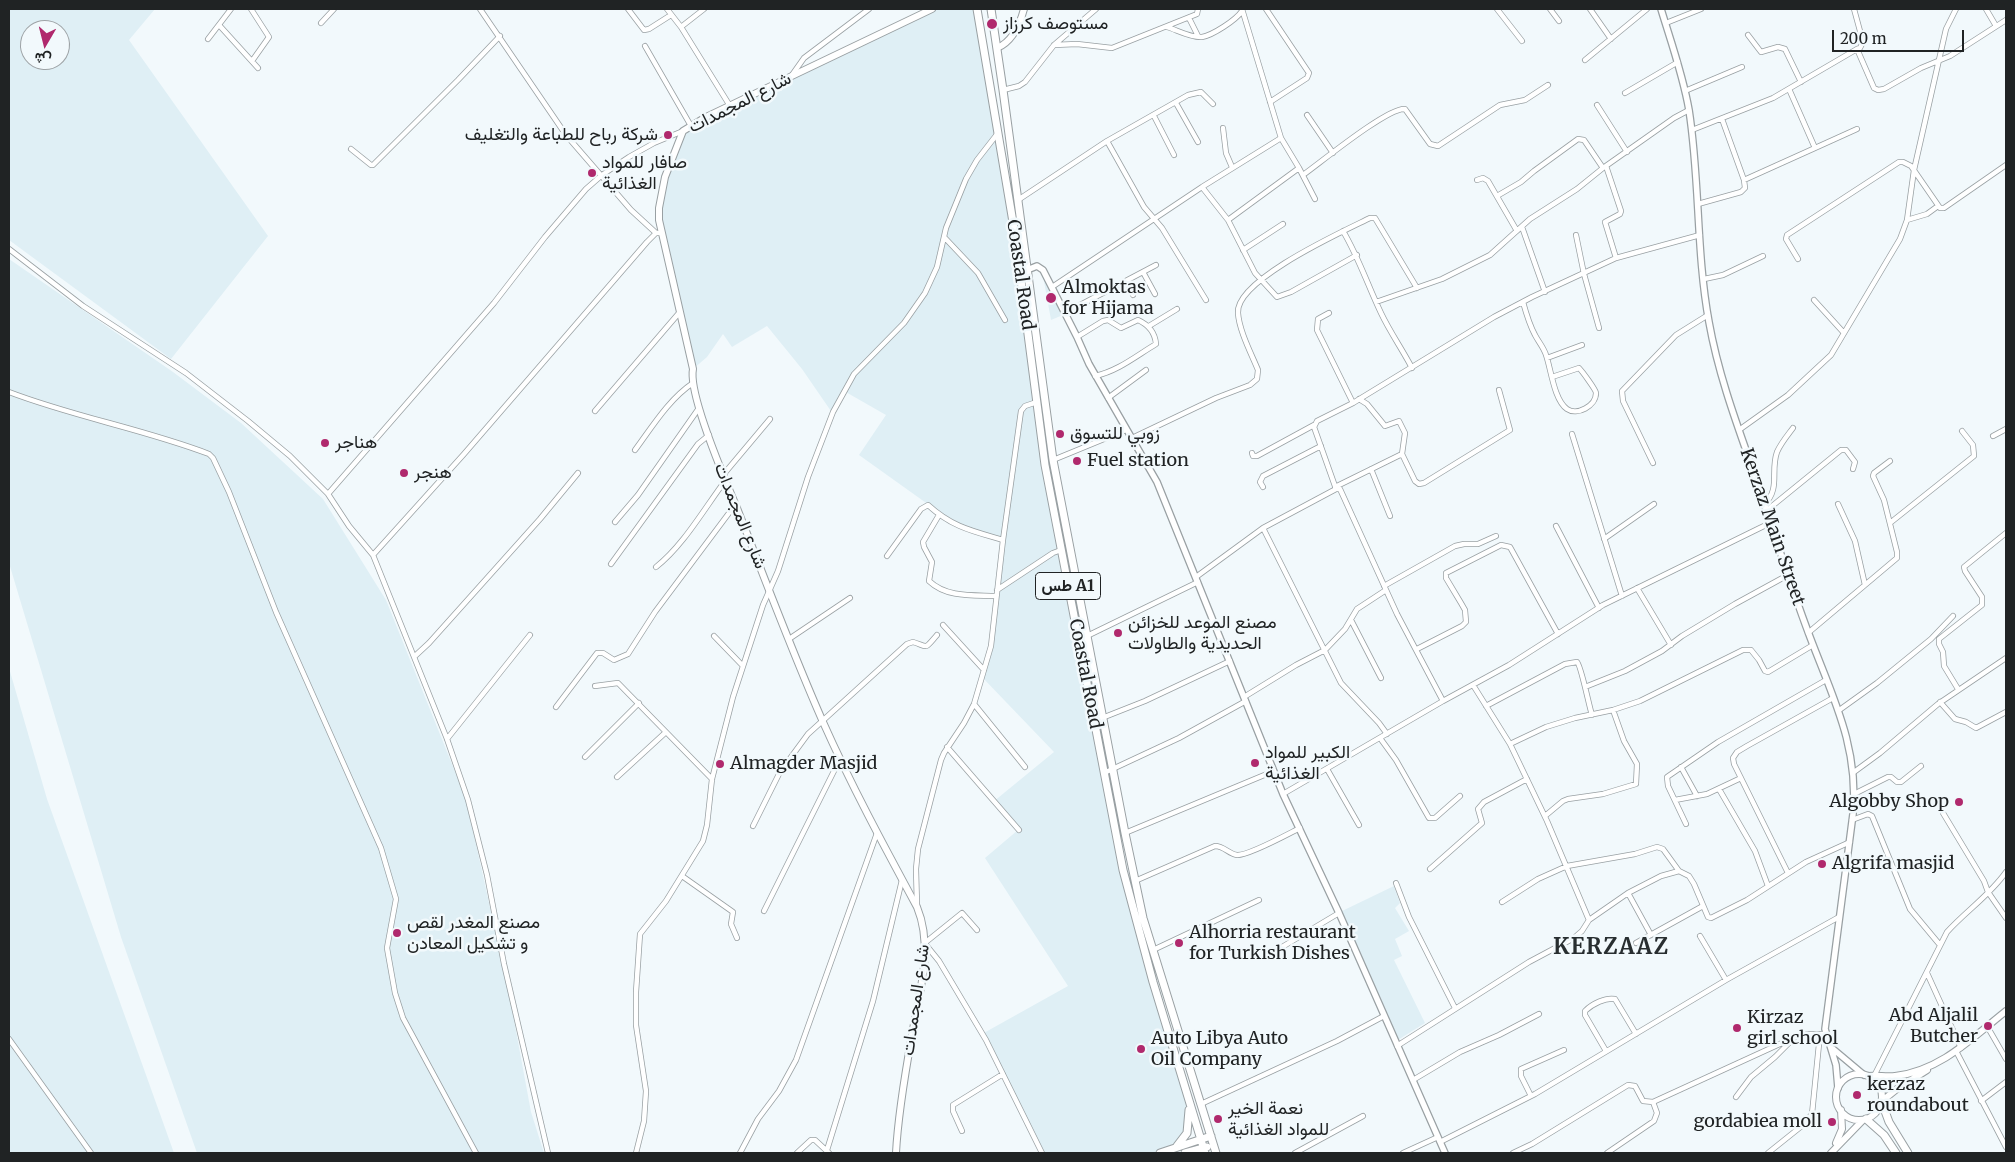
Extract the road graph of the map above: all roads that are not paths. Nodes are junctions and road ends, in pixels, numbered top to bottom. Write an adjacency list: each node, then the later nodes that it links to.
1 (231, 9): 32 (street)
2 (251, 9): 47 (street)
3 (334, 9): 30 (street)
4 (480, 9): 37 (street)
5 (628, 9): 26 (street)
6 (667, 9): 26 (street)
7 (704, 9): 34 (street)
8 (868, 9): 52 (street)
9 (932, 9): 52 (main road, شارع المجمدات)
10 (977, 9): 73 (main road, Coastal Road / طس A1)
11 (991, 9): 44 (main road, Coastal Road / طس A1)
12 (1024, 9): 44 (main road)
13 (1096, 9): 42 (street)
14 (1198, 9): 27 (street)
15 (1266, 9): 59 (street)
16 (1497, 9): 41 (street)
17 (1550, 9): 29 (street)
18 (1590, 9): 40 (street)
19 (1647, 9): 40 (street)
20 (1661, 9): 31 (street, Kerzaz Main Street)
21 (1701, 9): 31 (street)
22 (1854, 9): 45 (street)
23 (1956, 9): 49 (street)
24 (1986, 9): 33 (street)
25 (1242, 10): 38 (street); 59 (street)
26 (672, 15): 34 (street)
27 (1189, 18): 35 (street); 38 (street)
28 (2006, 20): 33 (street)
29 (1559, 21)
30 (321, 23)
31 (1666, 23): 48 (street, Kerzaz Main Street)
32 (219, 25): 39 (street); 47 (street)
33 (1996, 26): 49 (street)
34 (681, 27): 63 (street)
35 (1167, 27): 38 (street); 42 (street)
36 (1748, 35): 53 (street)
37 (500, 36): 78 (street); 87 (street)
38 (1198, 36)
39 (208, 39)
40 (1611, 39): 46 (street)
41 (1522, 41)
42 (1054, 45): 56 (street)
43 (645, 46): 68 (street)
44 (997, 48): 56 (main road, Coastal Road / طس A1)
45 (1857, 49): 49 (street); 53 (street)
46 (1585, 60)
47 (252, 61): 51 (street)
48 (1678, 62): 57 (street, Kerzaz Main Street); 58 (street)
49 (1938, 62): 86 (street)
50 (1742, 67): 57 (street)
51 (258, 68)
52 (791, 77): 63 (main road, شارع المجمدات)
53 (1802, 82): 55 (street)
54 (1548, 85): 80 (street)
55 (1789, 89): 67 (street); 77 (street)
56 (1003, 90): 94 (main road, Coastal Road / طس A1)
57 (1685, 91): 64 (street, Kerzaz Main Street)
58 (1626, 93)
59 (1270, 102): 74 (street)
60 (1176, 103): 61 (street); 66 (street); 76 (street)
61 (1213, 104)
62 (1597, 105): 79 (street)
63 (730, 106): 68 (main road, شارع المجمدات)
64 (1689, 110): 71 (street, Kerzaz Main Street); 79 (street)
65 (1307, 115): 80 (street)
66 (1154, 116): 75 (street); 81 (street)
67 (1722, 119): 71 (street); 90 (street)
68 (691, 126): 72 (main road, شارع المجمدات)
69 (1223, 128): 83 (street)
70 (1857, 129): 77 (street)
71 (1692, 130): 95 (street, Kerzaz Main Street)
72 (683, 131): 87 (street); 104 (main road, شارع المجمدات)
73 (999, 132): 107 (street); 115 (main road, Coastal Road / طس A1)
74 (1281, 138): 83 (street); 85 (street)
75 (1108, 141): 94 (street); 97 (street)
76 (1198, 142)
77 (1815, 148): 90 (street)
78 (351, 149)
79 (1627, 152): 84 (street)
80 (1333, 153): 88 (street)
81 (1174, 155)
82 (2006, 165): 96 (street)
83 (1232, 167): 91 (street)
84 (1604, 167): 92 (street); 101 (street); 112 (street)
85 (1299, 168): 88 (street); 98 (street)
86 (1914, 170): 96 (street); 99 (street); 113 (street)
87 (602, 175): 104 (street); 179 (street)
88 (1303, 175): 93 (street)
89 (1477, 180): 92 (street)
90 (1744, 180): 95 (street)
91 (1202, 186): 97 (street); 98 (street)
92 (1497, 196): 103 (street)
93 (1315, 199)
94 (1018, 200): 115 (main road, Coastal Road / طس A1)
95 (1698, 204): 106 (street, Kerzaz Main Street)
96 (1938, 206): 99 (street)
97 (1154, 219): 121 (street); 126 (street)
98 (1228, 220): 109 (street)
99 (1906, 220): 138 (street)
100 (1283, 224): 109 (street)
101 (1522, 227): 103 (street); 123 (street)
102 (1343, 231): 110 (street); 119 (street); 122 (street)
103 (1517, 231): 122 (street)
104 (659, 233): 131 (main road, شارع المجمدات); 197 (street)
105 (1576, 235): 117 (street)
106 (1700, 235): 112 (street); 118 (street, Kerzaz Main Street)
107 (945, 238): 135 (street); 206 (street)
108 (9, 249): 179 (street)
109 (1243, 250): 119 (street)
110 (1357, 255): 119 (street); 128 (street)
111 (1763, 256): 118 (street)
112 (1616, 258): 117 (street)
113 (1798, 259)
114 (1156, 265): 116 (street)
115 (1024, 272): 121 (street); 151 (main road, Coastal Road / طس A1); 170 (main road, Coastal Road / طس A1)
116 (1143, 272): 120 (street); 124 (street)
117 (1584, 274): 123 (street); 137 (street)
118 (1704, 279): 134 (street, Kerzaz Main Street)
119 (1261, 280): 165 (street)
120 (1126, 281): 125 (street); 132 (street)
121 (1052, 287): 132 (street)
122 (1417, 288): 128 (street)
123 (1545, 292): 129 (street)
124 (1155, 294)
125 (1133, 295)
126 (1206, 300)
127 (1814, 300): 138 (street)
128 (1376, 302): 142 (street)
129 (1523, 302): 141 (street); 142 (street)
130 (1177, 309): 136 (street)
131 (679, 313): 146 (main road, شارع المجمدات); 154 (street)
132 (1065, 313): 139 (street)
133 (1329, 313): 152 (street)
134 (1708, 315): 160 (street, Kerzaz Main Street); 172 (street)
135 (1005, 320)
136 (1149, 326): 139 (street); 144 (street)
137 (1599, 328)
138 (1844, 333): 160 (street)
139 (1077, 337): 144 (street)
140 (1582, 345): 141 (street)
141 (1547, 358): 145 (street)
142 (1412, 368): 150 (street)
143 (1146, 370): 149 (street)
144 (1095, 376): 149 (street)
145 (1552, 377): 145 (street)
146 (693, 383): 153 (main road, شارع المجمدات); 167 (street)
147 (1499, 390): 169 (street)
148 (9, 392): 361 (street)
149 (1108, 398): 159 (street)
150 (1359, 399): 152 (street); 169 (street)
151 (1037, 402): 195 (street); 196 (main road, Coastal Road / طس A1)
152 (1353, 402): 156 (street)
153 (699, 408): 163 (main road, شارع المجمدات); 187 (street)
154 (595, 411)
155 (770, 419): 176 (street)
156 (1314, 425): 166 (street); 168 (street)
157 (1793, 428): 183 (street)
158 (2006, 429): 164 (street)
159 (1126, 430): 165 (street); 170 (street)
160 (1739, 430): 183 (street, Kerzaz Main Street)
161 (1962, 431): 189 (street)
162 (1572, 434): 194 (street)
163 (709, 435): 176 (main road, شارع المجمدات); 199 (street)
164 (1993, 436)
165 (1132, 438): 202 (street)
166 (1321, 446): 177 (street); 178 (street)
167 (635, 450)
168 (1252, 453)
169 (1402, 454): 173 (street)
170 (1053, 460): 220 (main road, Coastal Road / طس A1)
171 (1890, 461): 189 (street)
172 (1653, 463)
173 (1371, 469): 178 (street); 186 (street)
174 (1853, 470): 184 (street)
175 (578, 472): 226 (street)
176 (724, 478): 182 (main road, شارع المجمدات); 200 (street)
177 (1263, 487)
178 (1335, 488): 191 (street); 204 (street)
179 (328, 494): 197 (street)
180 (1654, 504): 194 (street)
181 (1838, 504): 203 (street)
182 (735, 505): 206 (main road, شارع المجمدات); 244 (street)
183 (1764, 505): 184 (street, Kerzaz Main Street)
184 (1766, 511): 188 (street, Kerzaz Main Street)
185 (939, 515): 195 (street); 198 (street); 208 (street)
186 (1390, 516)
187 (615, 522)
188 (1770, 523): 201 (street, Kerzaz Main Street); 205 (street)
189 (1890, 523): 203 (street)
190 (1556, 526): 211 (street)
191 (1263, 528): 202 (street); 225 (street)
192 (2006, 533): 236 (street)
193 (1496, 536): 204 (street)
194 (1604, 538): 209 (street)
195 (1002, 540): 207 (street)
196 (1061, 550): 207 (street); 266 (main road, Coastal Road / طس A1)
197 (373, 554): 226 (street)
198 (887, 556)
199 (611, 564)
200 (656, 567)
201 (1788, 576): 215 (street, Kerzaz Main Street); 222 (street)
202 (1197, 579): 220 (street); 228 (street)
203 (1865, 585): 215 (street)
204 (1385, 588): 213 (street); 224 (street)
205 (1637, 588): 209 (street); 222 (street)
206 (770, 590): 221 (main road, شارع المجمدات); 229 (street)
207 (997, 590): 208 (street)
208 (996, 596): 230 (street)
209 (1622, 596): 211 (street)
210 (850, 598): 221 (street)
211 (1599, 608): 216 (street)
212 (1953, 616): 246 (street)
213 (1350, 620): 225 (street); 231 (street)
214 (944, 625): 230 (street)
215 (1808, 633): 223 (street, Kerzaz Main Street)
216 (1558, 634): 224 (street); 233 (street)
217 (530, 635): 254 (street)
218 (937, 635): 250 (street)
219 (714, 636): 229 (street)
220 (1087, 636): 249 (main road, Coastal Road / طس A1)
221 (790, 639): 250 (main road, شارع المجمدات)
222 (1671, 645): 235 (street)
223 (1813, 645): 232 (street, Kerzaz Main Street); 245 (street)
224 (1417, 649): 239 (street)
225 (1325, 650): 238 (street); 252 (street)
226 (415, 656): 254 (street)
227 (2006, 658): 236 (street)
228 (1230, 662): 238 (street); 249 (street)
229 (743, 666): 269 (street)
230 (984, 670): 242 (street)
231 (1382, 678)
232 (1826, 680): 237 (street, Kerzaz Main Street); 261 (street)
233 (1473, 685): 239 (street); 243 (street)
234 (595, 686): 241 (street)
235 (1585, 687): 243 (street); 248 (street)
236 (1958, 689): 240 (street)
237 (1833, 698): 246 (street, Kerzaz Main Street); 268 (street)
238 (1245, 699): 262 (street); 264 (street)
239 (1443, 701): 252 (street)
240 (1940, 702): 247 (street); 265 (street)
241 (639, 703): 251 (street); 257 (street)
242 (974, 704): 256 (street); 260 (street)
243 (1486, 706): 255 (street)
244 (556, 707)
245 (1612, 710): 248 (street); 278 (street)
246 (1838, 711): 265 (street, Kerzaz Main Street)
247 (2006, 712)
248 (1592, 715): 255 (street)
249 (1102, 718): 262 (main road, Coastal Road / طس A1)
250 (822, 720): 258 (main road, شارع المجمدات); 281 (street)
251 (666, 732): 267 (street); 269 (street)
252 (1387, 734): 253 (street)
253 (1380, 738): 263 (street); 274 (street)
254 (447, 739): 362 (street)
255 (1510, 744): 270 (street)
256 (948, 747): 284 (street); 303 (street)
257 (585, 757)
258 (840, 759): 285 (main road, شارع المجمدات); 304 (street)
259 (1921, 766): 273 (street)
260 (1025, 767)
261 (1680, 767): 275 (street); 276 (street)
262 (1112, 769): 266 (street); 286 (main road, Coastal Road / طس A1)
263 (1327, 769): 272 (street); 282 (street)
264 (1274, 771): 272 (street); 286 (street)
265 (1854, 772): 273 (street, Kerzaz Main Street)
266 (1104, 773): 347 (main road, Coastal Road / طس A1)
267 (617, 777)
268 (1741, 778): 271 (street); 292 (street)
269 (712, 779): 293 (street)
270 (1527, 779): 278 (street); 289 (street)
271 (1719, 789): 275 (street); 297 (street)
272 (1283, 794): 283 (street)
273 (1854, 794): 279 (street, Kerzaz Main Street)
274 (1460, 796)
275 (1697, 796): 276 (street)
276 (1675, 800): 280 (street)
277 (1943, 813): 298 (street)
278 (1545, 816): 288 (street)
279 (1852, 820): 287 (street, Kerzaz Main Street); 315 (street)
280 (1686, 824)
281 (753, 826)
282 (1360, 826)
283 (1300, 828): 295 (street); 305 (street)
284 (1019, 830)
285 (878, 832): 294 (main road, شارع المجمدات); 364 (street)
286 (1125, 833): 295 (main road, Coastal Road / طس A1)
287 (1850, 842): 292 (street); 306 (street, Kerzaz Main Street)
288 (1567, 866): 290 (street); 301 (street); 308 (street)
289 (1430, 869)
290 (1679, 871): 299 (street); 302 (street)
291 (2006, 872): 298 (street)
292 (1788, 873): 297 (street)
293 (682, 876): 312 (street); 363 (street)
294 (902, 879): 303 (main road, شارع المجمدات); 359 (street)
295 (1135, 881): 316 (main road, Coastal Road / طس A1)
296 (1396, 883): 320 (street)
297 (1768, 886): 302 (street)
298 (1988, 892): 307 (street); 315 (street)
299 (1628, 893): 308 (street); 310 (street)
300 (1259, 900): 316 (street)
301 (1502, 902)
302 (1703, 906): 310 (street)
303 (917, 907): 314 (main road, شارع المجمدات)
304 (764, 911)
305 (1340, 913): 317 (street); 323 (street)
306 (1839, 917): 319 (street); 326 (street, Kerzaz Main Street)
307 (2006, 918)
308 (1589, 920): 320 (street)
309 (977, 930): 314 (street)
310 (1651, 935): 313 (street)
311 (1700, 936): 319 (street)
312 (737, 938)
313 (1636, 943)
314 (926, 944): 336 (street); 366 (main road, شارع المجمدات)
315 (1940, 945): 318 (street)
316 (1153, 950): 346 (main road, Coastal Road / طس A1)
317 (1272, 953)
318 (1927, 973): 331 (street); 337 (street)
319 (1726, 980): 325 (street)
320 (1455, 1008): 330 (street)
321 (2005, 1013): 324 (main road)
322 (1539, 1014): 338 (street)
323 (1384, 1016): 330 (street); 346 (street)
324 (1987, 1026): 331 (main road); 334 (street)
325 (1636, 1034): 333 (street); 333 (street)
326 (1823, 1034): 327 (street); 329 (street, Kerzaz Main Street); 376 (street)
327 (1795, 1037): 342 (street); 344 (street)
328 (9, 1039): 360 (street)
329 (1829, 1044): 337 (street, Kerzaz Main Street); 340 (street, Kerzaz Main Street)
330 (1397, 1046): 338 (street)
331 (1958, 1049): 335 (main road); 343 (street)
332 (1564, 1050): 341 (street)
333 (1606, 1051): 341 (street)
334 (2006, 1059)
335 (1932, 1066): 337 (main road); 345 (main road)
336 (1003, 1074): 351 (street); 367 (street)
337 (1869, 1076): 340 (main road); 345 (main road)
338 (1413, 1080): 353 (street)
339 (2006, 1082): 343 (street)
340 (1838, 1088): 348 (main road)
341 (1531, 1096): 353 (street)
342 (1736, 1096)
343 (1981, 1101): 356 (street)
344 (1653, 1102): 374 (street); 375 (street)
345 (1882, 1102): 350 (main road); 379 (main road)
346 (1201, 1104): 352 (main road, Coastal Road / طس A1)
347 (1190, 1105): 354 (main road, Coastal Road / طس A1); 357 (main road)
348 (1841, 1110): 350 (main road); 377 (main road)
349 (1362, 1116): 371 (street)
350 (1864, 1120): 377 (main road); 378 (main road)
351 (962, 1132)
352 (1211, 1136): 354 (main road); 355 (main road, Coastal Road / طس A1)
353 (1439, 1139): 372 (street); 373 (street)
354 (1201, 1140): 357 (main road); 358 (main road, Coastal Road / طس A1)
355 (1214, 1145): 358 (main road); 370 (main road, Coastal Road / طس A1)
356 (2006, 1147)
357 (1172, 1150): 368 (main road)
358 (1204, 1151): 369 (main road)
359 (828, 1152): 365 (street)
360 (91, 1153)
361 (476, 1153)
362 (548, 1153)
363 (636, 1153)
364 (740, 1153)
365 (797, 1153)
366 (896, 1153)
367 (1042, 1153)
368 (1160, 1153)
369 (1186, 1153)
370 (1216, 1153)
371 (1295, 1153)
372 (1403, 1153)
373 (1445, 1153)
374 (1513, 1153)
375 (1607, 1153)
376 (1768, 1153)
377 (1830, 1153)
378 (1896, 1153)
379 (1908, 1153)

